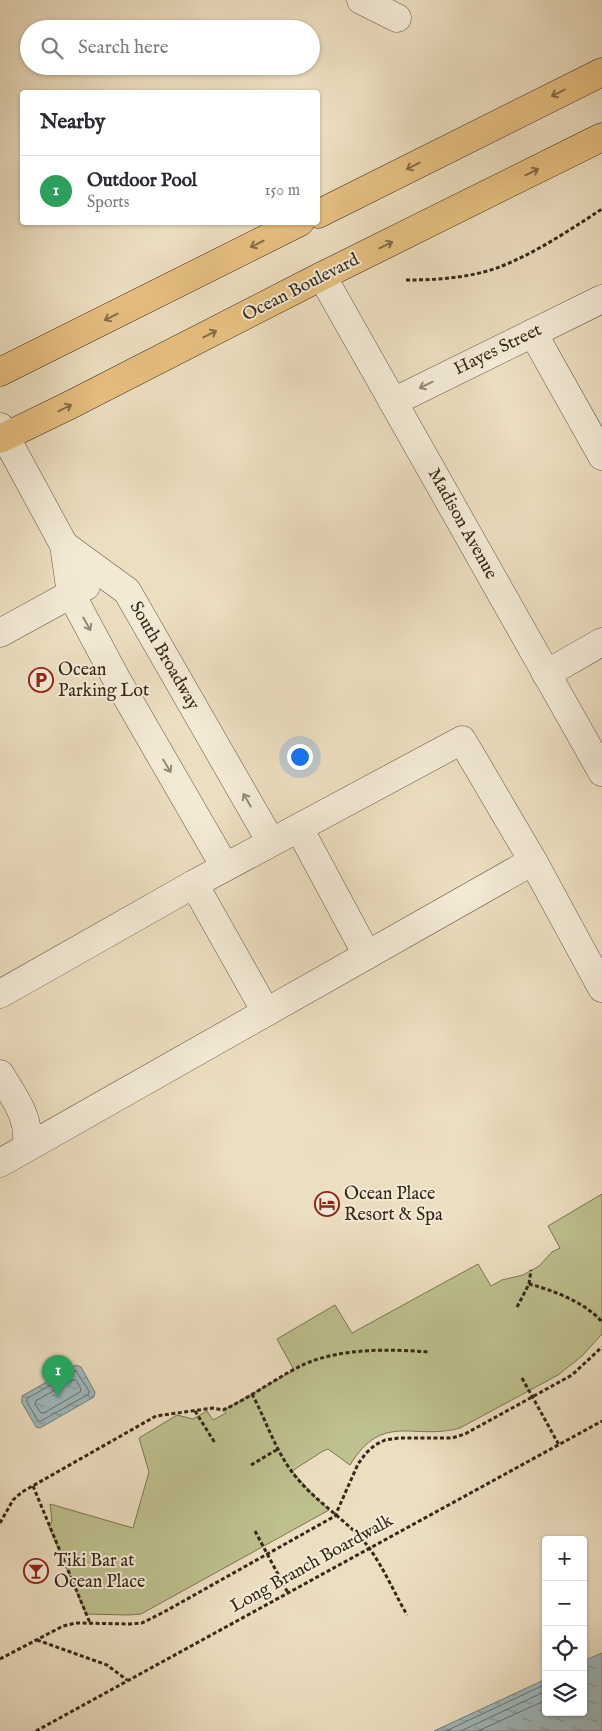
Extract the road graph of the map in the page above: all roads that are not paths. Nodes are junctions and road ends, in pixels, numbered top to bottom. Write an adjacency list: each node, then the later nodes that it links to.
1 (361, 0): 2 (street)
2 (397, 18)
3 (602, 72): 5 (main road, one-way to 5)
4 (602, 137): 7 (main road, Ocean Boulevard, one-way to 4)
5 (320, 213)
6 (294, 225): 10 (main road, one-way to 10)
7 (322, 276): 11 (street, Madison Avenue); 12 (main road, Ocean Boulevard, one-way to 7)
8 (602, 299): 9 (street, Hayes Street)
9 (533, 333): 11 (street, Hayes Street, one-way to 11); 13 (street)
10 (0, 372)
11 (393, 402): 19 (street, Madison Avenue)
12 (2, 434): 14 (street)
13 (602, 456)
14 (64, 545): 15 (street, South Broadway); 16 (street)
15 (105, 575): 16 (street); 22 (street, South Broadway, one-way to 15)
16 (71, 594): 17 (street); 24 (street, one-way to 24)
17 (0, 633)
18 (602, 642): 19 (street)
19 (546, 674): 20 (street, Madison Avenue)
20 (602, 772)
21 (299, 828): 22 (street); 23 (street); 26 (street)
22 (271, 842): 24 (street)
23 (532, 861): 26 (street); 27 (street)
24 (225, 867): 25 (street)
25 (194, 884): 28 (street); 29 (street)
26 (367, 955): 29 (street)
27 (602, 988)
28 (0, 994)
29 (266, 1012): 31 (street)
30 (0, 1074): 31 (street)
31 (26, 1148): 32 (street)
32 (0, 1163)

